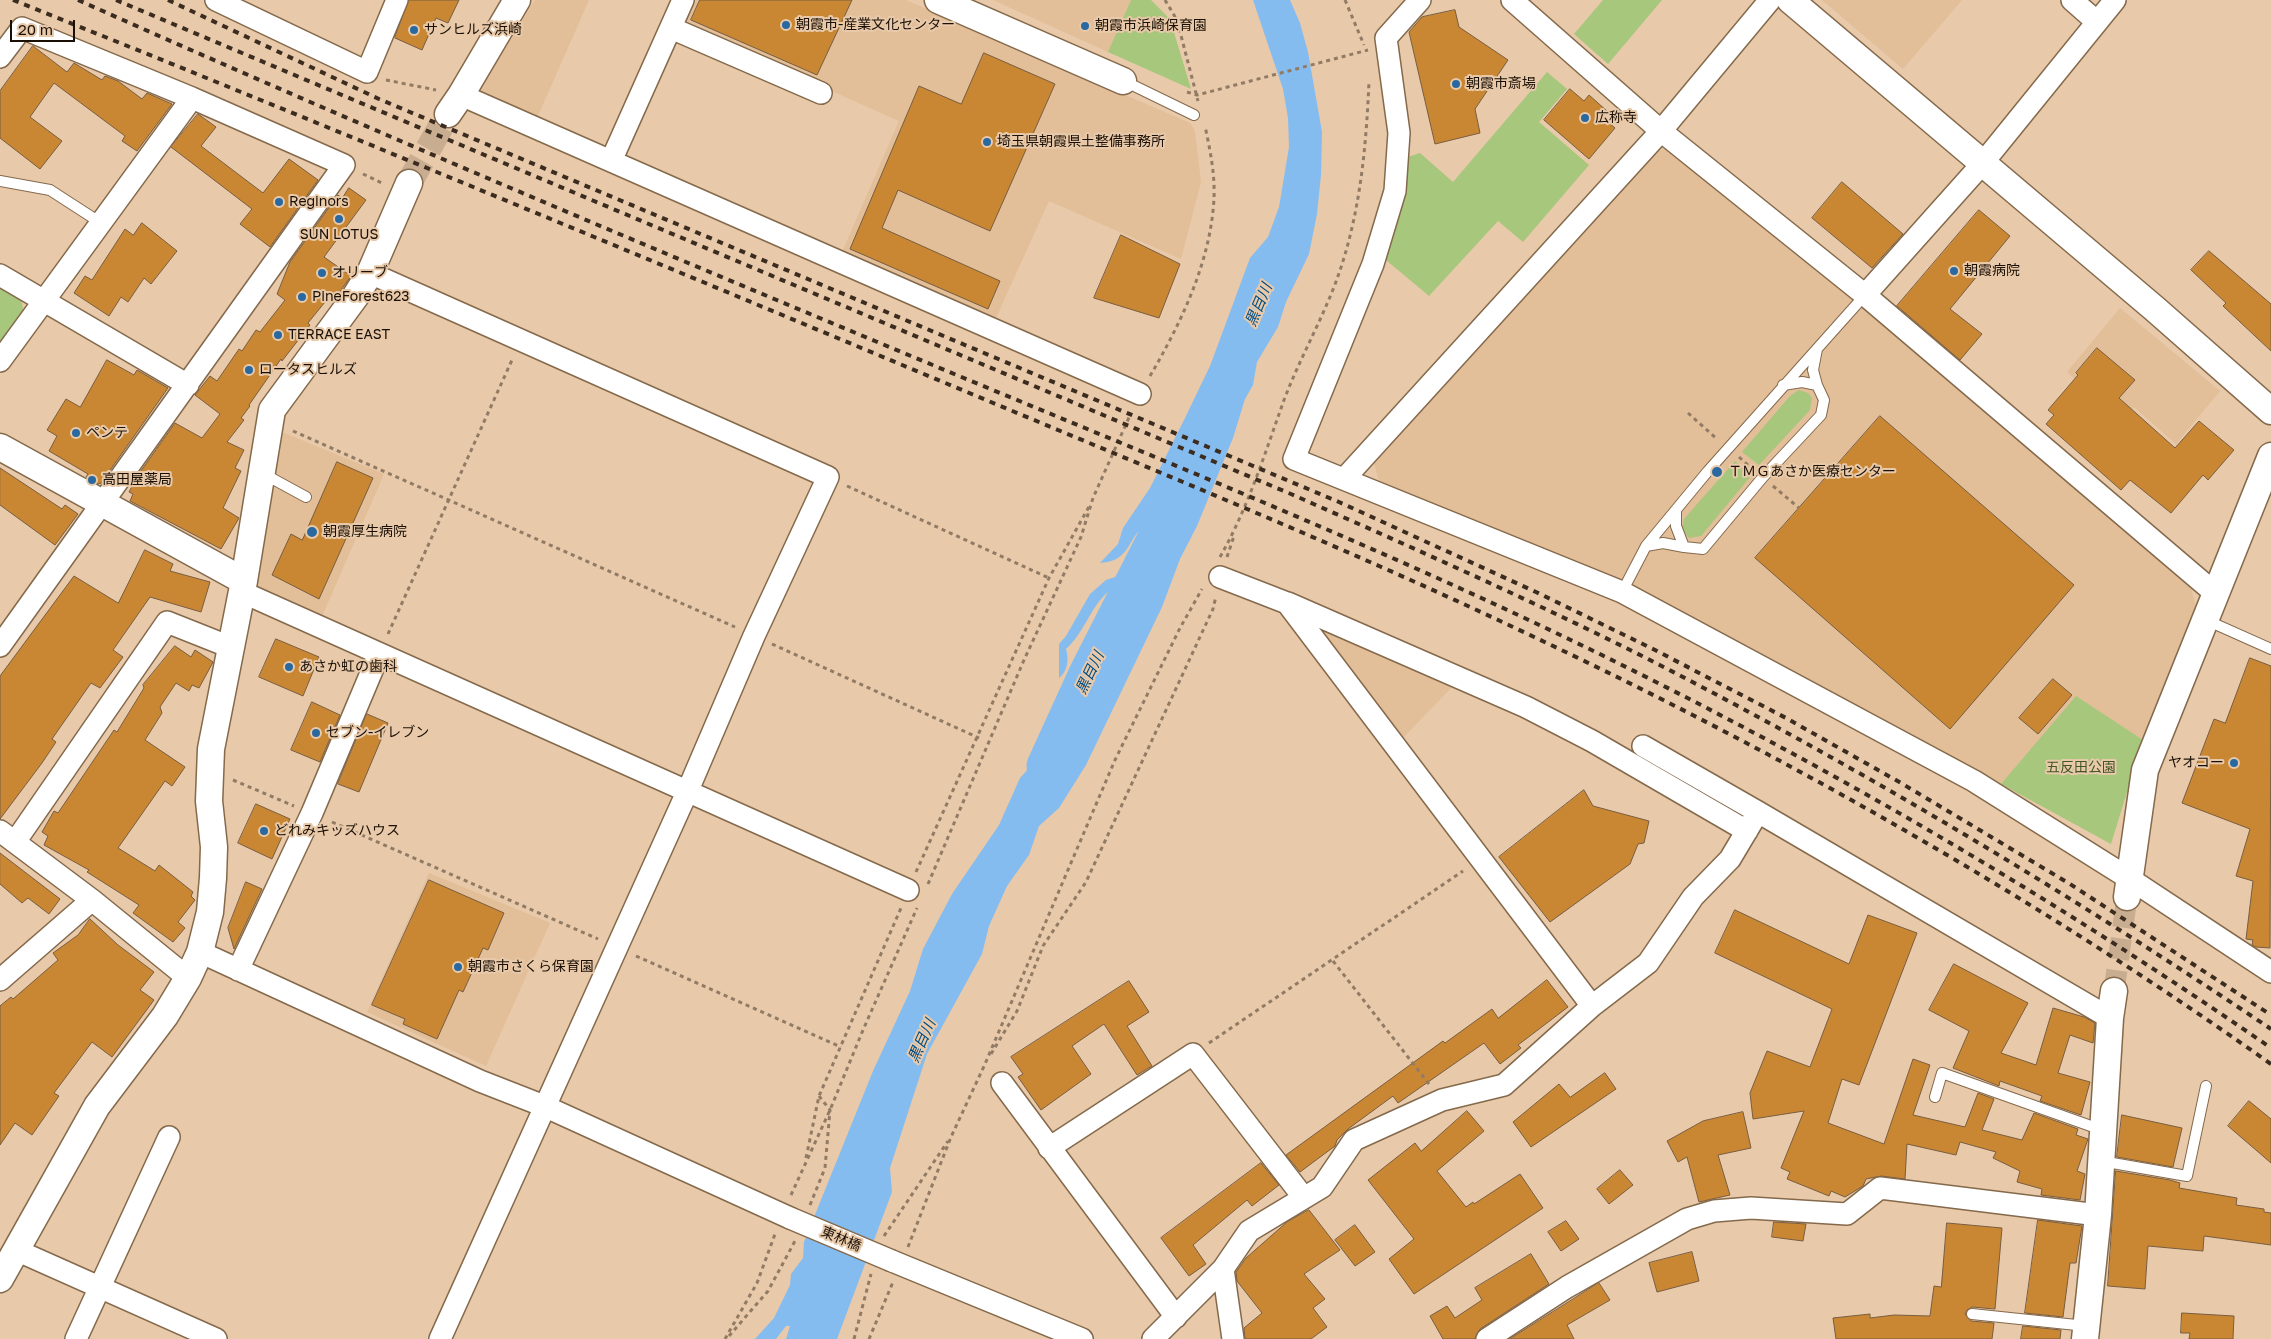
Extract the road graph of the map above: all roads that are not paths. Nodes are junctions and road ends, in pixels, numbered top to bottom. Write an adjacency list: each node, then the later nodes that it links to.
1 (216, 0): 2 (street)
2 (396, 0)
3 (517, 0): 18 (street)
4 (683, 0): 13 (street)
5 (938, 0): 15 (street)
6 (1420, 0): 40 (street)
7 (1512, 0): 20 (street)
8 (1770, 0): 20 (street)
9 (1790, 0): 22 (street)
10 (2072, 0): 12 (street)
11 (2115, 0): 12 (street)
12 (2097, 22): 22 (street)
13 (671, 28): 16 (street); 21 (street)
14 (0, 57): 17 (street)
15 (1123, 81): 19 (lane)
16 (821, 94)
17 (192, 98): 25 (street); 32 (street)
18 (449, 100): 21 (street)
19 (1194, 115)
20 (1661, 131): 28 (street); 40 (street)
21 (611, 161): 35 (street)
22 (1982, 164): 28 (street); 36 (street)
23 (0, 181): 25 (lane)
24 (407, 189): 26 (street)
25 (101, 222): 29 (street)
26 (370, 273): 39 (street); 57 (street)
27 (0, 275): 29 (street)
28 (1865, 295): 30 (lane); 49 (street)
29 (44, 301): 31 (street); 32 (street)
30 (1817, 348): 33 (lane); 34 (lane)
31 (0, 361)
32 (188, 385): 42 (street)
33 (1783, 385): 34 (lane); 43 (lane)
34 (1817, 386): 45 (lane)
35 (1140, 394)
36 (2271, 411)
37 (0, 447): 42 (street)
38 (2271, 456): 49 (street)
39 (261, 472): 41 (lane); 47 (street)
40 (1344, 479): 48 (street)
41 (306, 497)
42 (101, 503): 47 (street); 52 (street)
43 (1676, 510): 44 (lane); 45 (lane)
44 (1646, 546): 45 (lane); 48 (lane)
45 (1684, 547)
46 (1214, 575): 50 (street)
47 (243, 587): 53 (street); 55 (street)
48 (1622, 592): 61 (street)
49 (2216, 594): 51 (street)
50 (1288, 603): 59 (street); 70 (street)
51 (2206, 620): 54 (lane); 61 (street)
52 (0, 646)
53 (230, 647): 60 (street); 64 (street)
54 (2271, 649)
55 (379, 654): 57 (street); 65 (street)
56 (1643, 746): 58 (street)
57 (688, 790): 62 (street); 75 (street)
58 (1758, 812): 59 (street); 71 (street)
59 (1747, 831): 70 (street)
60 (8, 837): 63 (street)
61 (2129, 888): 66 (street)
62 (918, 894)
63 (92, 900): 67 (street); 68 (street)
64 (200, 952): 65 (street, 東林橋); 67 (street)
65 (238, 970): 75 (street, 東林橋)
66 (2270, 971)
67 (188, 978): 82 (street)
68 (0, 980)
69 (2114, 991): 71 (street)
70 (1592, 1006): 80 (street)
71 (2110, 1018): 76 (street)
72 (1002, 1083): 78 (street)
73 (2206, 1086): 79 (lane)
74 (1935, 1097): 76 (lane)
75 (544, 1106): 91 (street); 92 (street, 東林橋, bridge)
76 (2103, 1130): 79 (street)
77 (169, 1136): 85 (street)
78 (1049, 1148): 80 (street); 87 (street)
79 (2100, 1161): 81 (street)
80 (1304, 1198): 83 (street)
81 (2098, 1215): 88 (street); 95 (street)
82 (16, 1250): 84 (street); 85 (street)
83 (1223, 1269): 87 (street); 94 (street)
84 (0, 1279)
85 (100, 1288): 89 (street); 90 (street)
86 (1972, 1314): 88 (lane)
87 (1176, 1317): 93 (street)
88 (2086, 1332)
89 (76, 1339)
90 (216, 1339)
91 (440, 1339)
92 (1082, 1339)
93 (1152, 1339)
94 (1232, 1339)
95 (1487, 1339)

